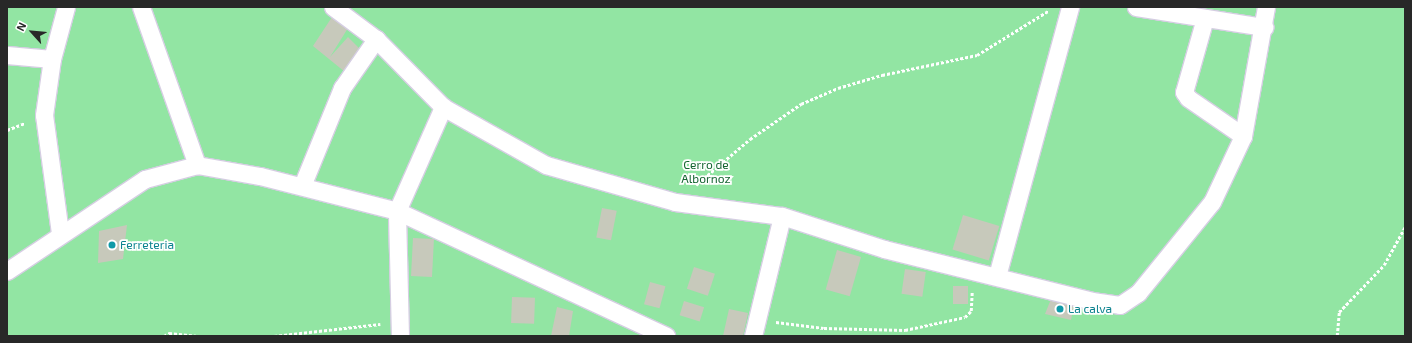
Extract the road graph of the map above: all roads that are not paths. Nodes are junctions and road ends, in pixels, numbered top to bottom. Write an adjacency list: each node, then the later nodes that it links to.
1 (66, 7): 11 (street)
2 (141, 7): 14 (street)
3 (333, 7): 9 (street)
4 (1070, 7): 20 (street)
5 (1136, 7): 7 (street)
6 (1266, 7): 8 (street)
7 (1205, 18): 8 (street); 13 (street)
8 (1264, 27): 13 (street)
9 (376, 39): 12 (street); 15 (street)
10 (7, 55): 11 (street)
11 (52, 59): 18 (street)
12 (442, 107): 16 (street); 17 (street)
13 (1243, 136): 20 (street)
14 (197, 165): 15 (street); 18 (street)
15 (302, 186): 16 (street)
16 (397, 211): 21 (street); 22 (street)
17 (782, 216): 20 (street); 23 (street)
18 (60, 233): 19 (street)
19 (7, 270)
20 (997, 276)
21 (399, 328)
22 (666, 336)
23 (753, 336)

